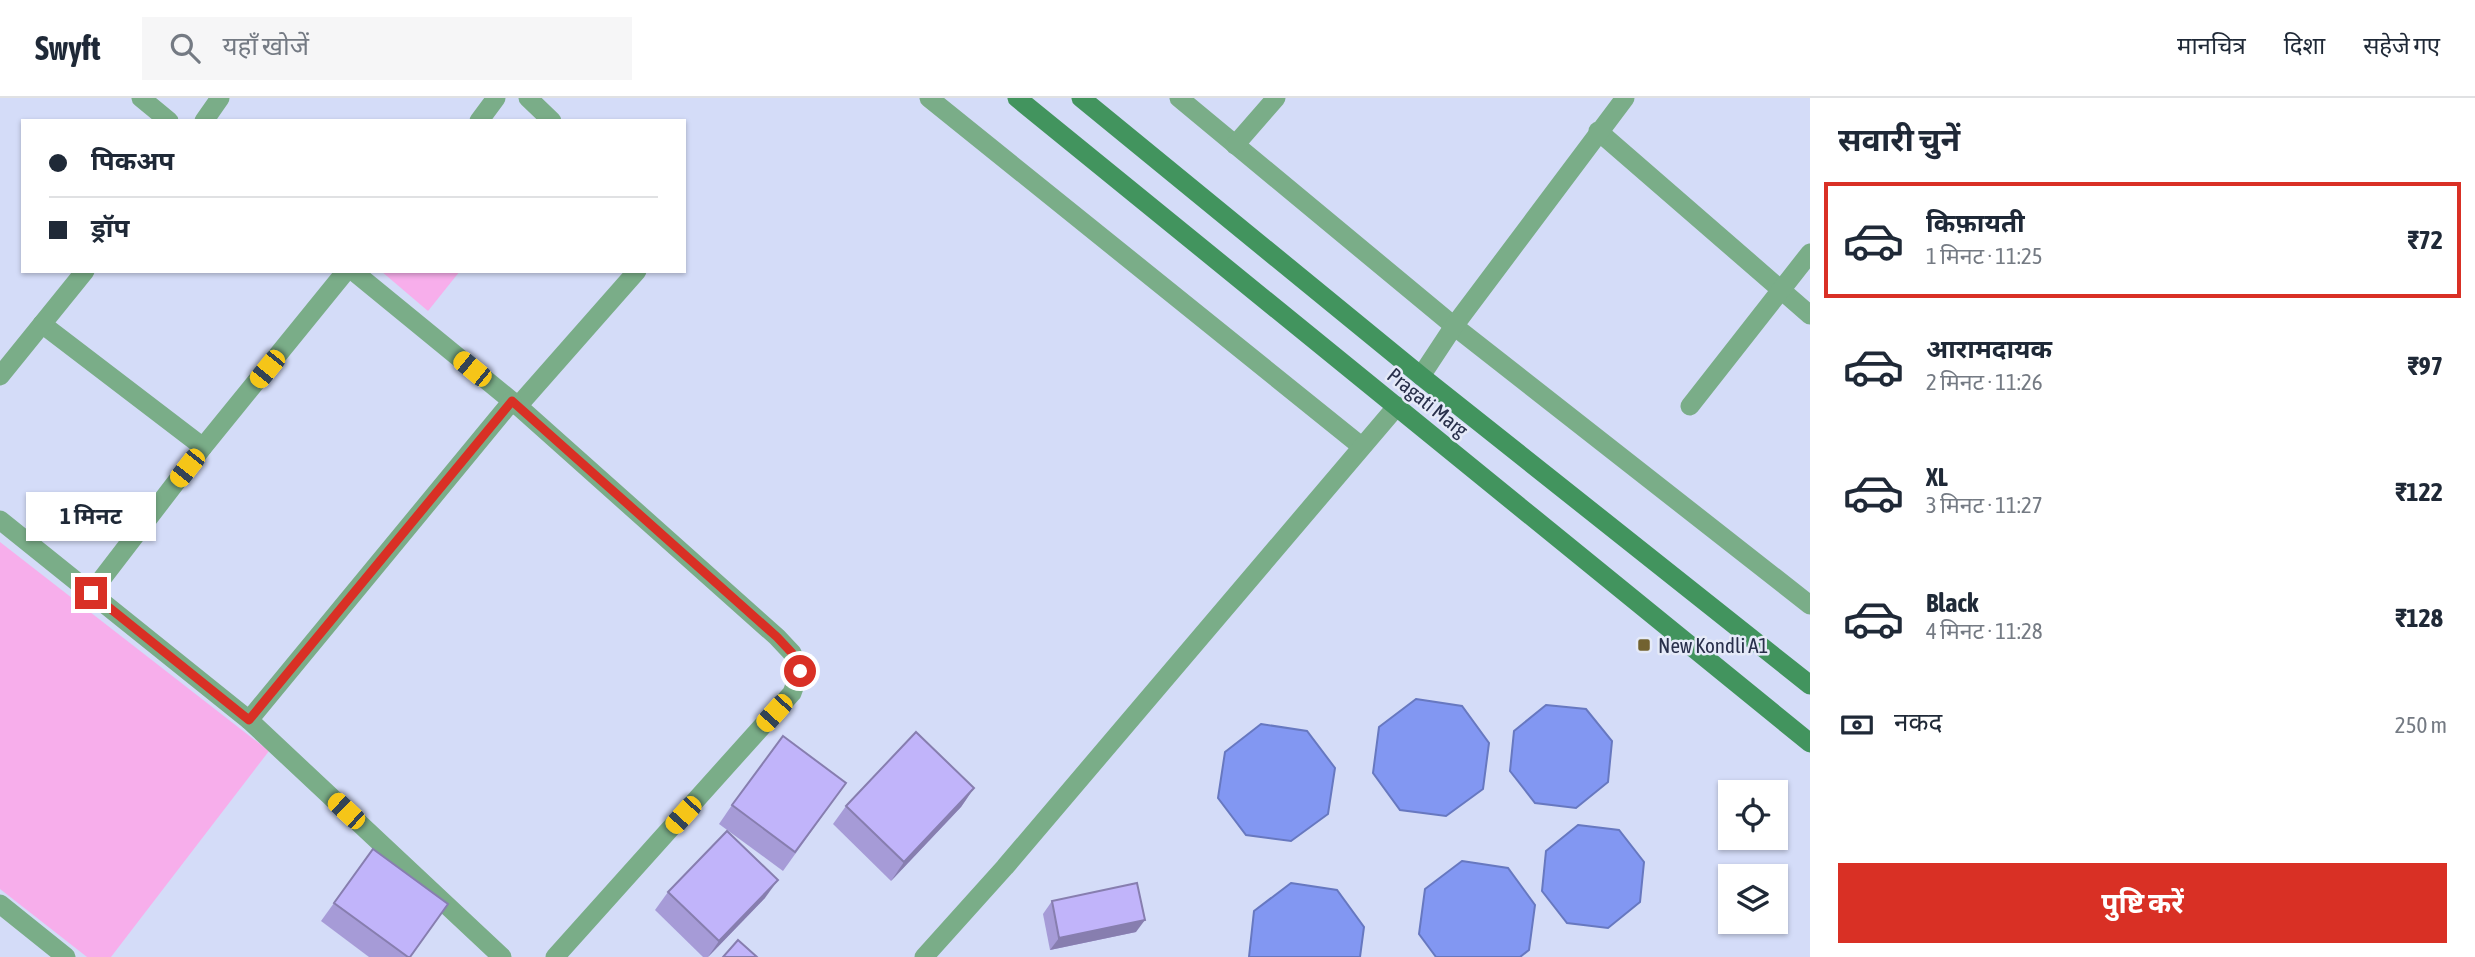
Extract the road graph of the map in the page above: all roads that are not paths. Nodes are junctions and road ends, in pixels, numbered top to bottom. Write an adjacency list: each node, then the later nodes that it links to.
1 (141, 98): 11 (street)
2 (220, 98): 12 (street)
3 (496, 98): 13 (street)
4 (528, 98): 14 (street)
5 (929, 98): 31 (street)
6 (1017, 98): 29 (main road, Pragati Marg)
7 (1081, 98): 27 (main road, Pragati Marg)
8 (1179, 98): 16 (street)
9 (1276, 98): 16 (street)
10 (1625, 98): 15 (street)
11 (167, 119)
12 (205, 119)
13 (480, 119)
14 (550, 119)
15 (1598, 131): 22 (street); 25 (street)
16 (1235, 145): 25 (street)
17 (1810, 253): 22 (street)
18 (83, 273): 24 (street)
19 (344, 273): 32 (street)
20 (355, 273): 28 (street)
21 (635, 273): 28 (street)
22 (1781, 290): 23 (street); 30 (street)
23 (1810, 316)
24 (43, 324): 26 (street); 32 (street)
25 (1454, 326): 27 (street); 35 (street)
26 (0, 376)
27 (1421, 376): 36 (main road, Pragati Marg)
28 (515, 404): 37 (street); 42 (street)
29 (1397, 406): 31 (street); 38 (main road, Pragati Marg)
30 (1690, 406)
31 (1361, 446): 43 (street)
32 (203, 447): 34 (street)
33 (0, 520): 34 (street)
34 (91, 593): 37 (street)
35 (1810, 605)
36 (1810, 685)
37 (249, 720): 41 (street)
38 (1810, 743)
39 (0, 904): 40 (street)
40 (66, 957)
41 (502, 957)
42 (555, 957)
43 (925, 957)

